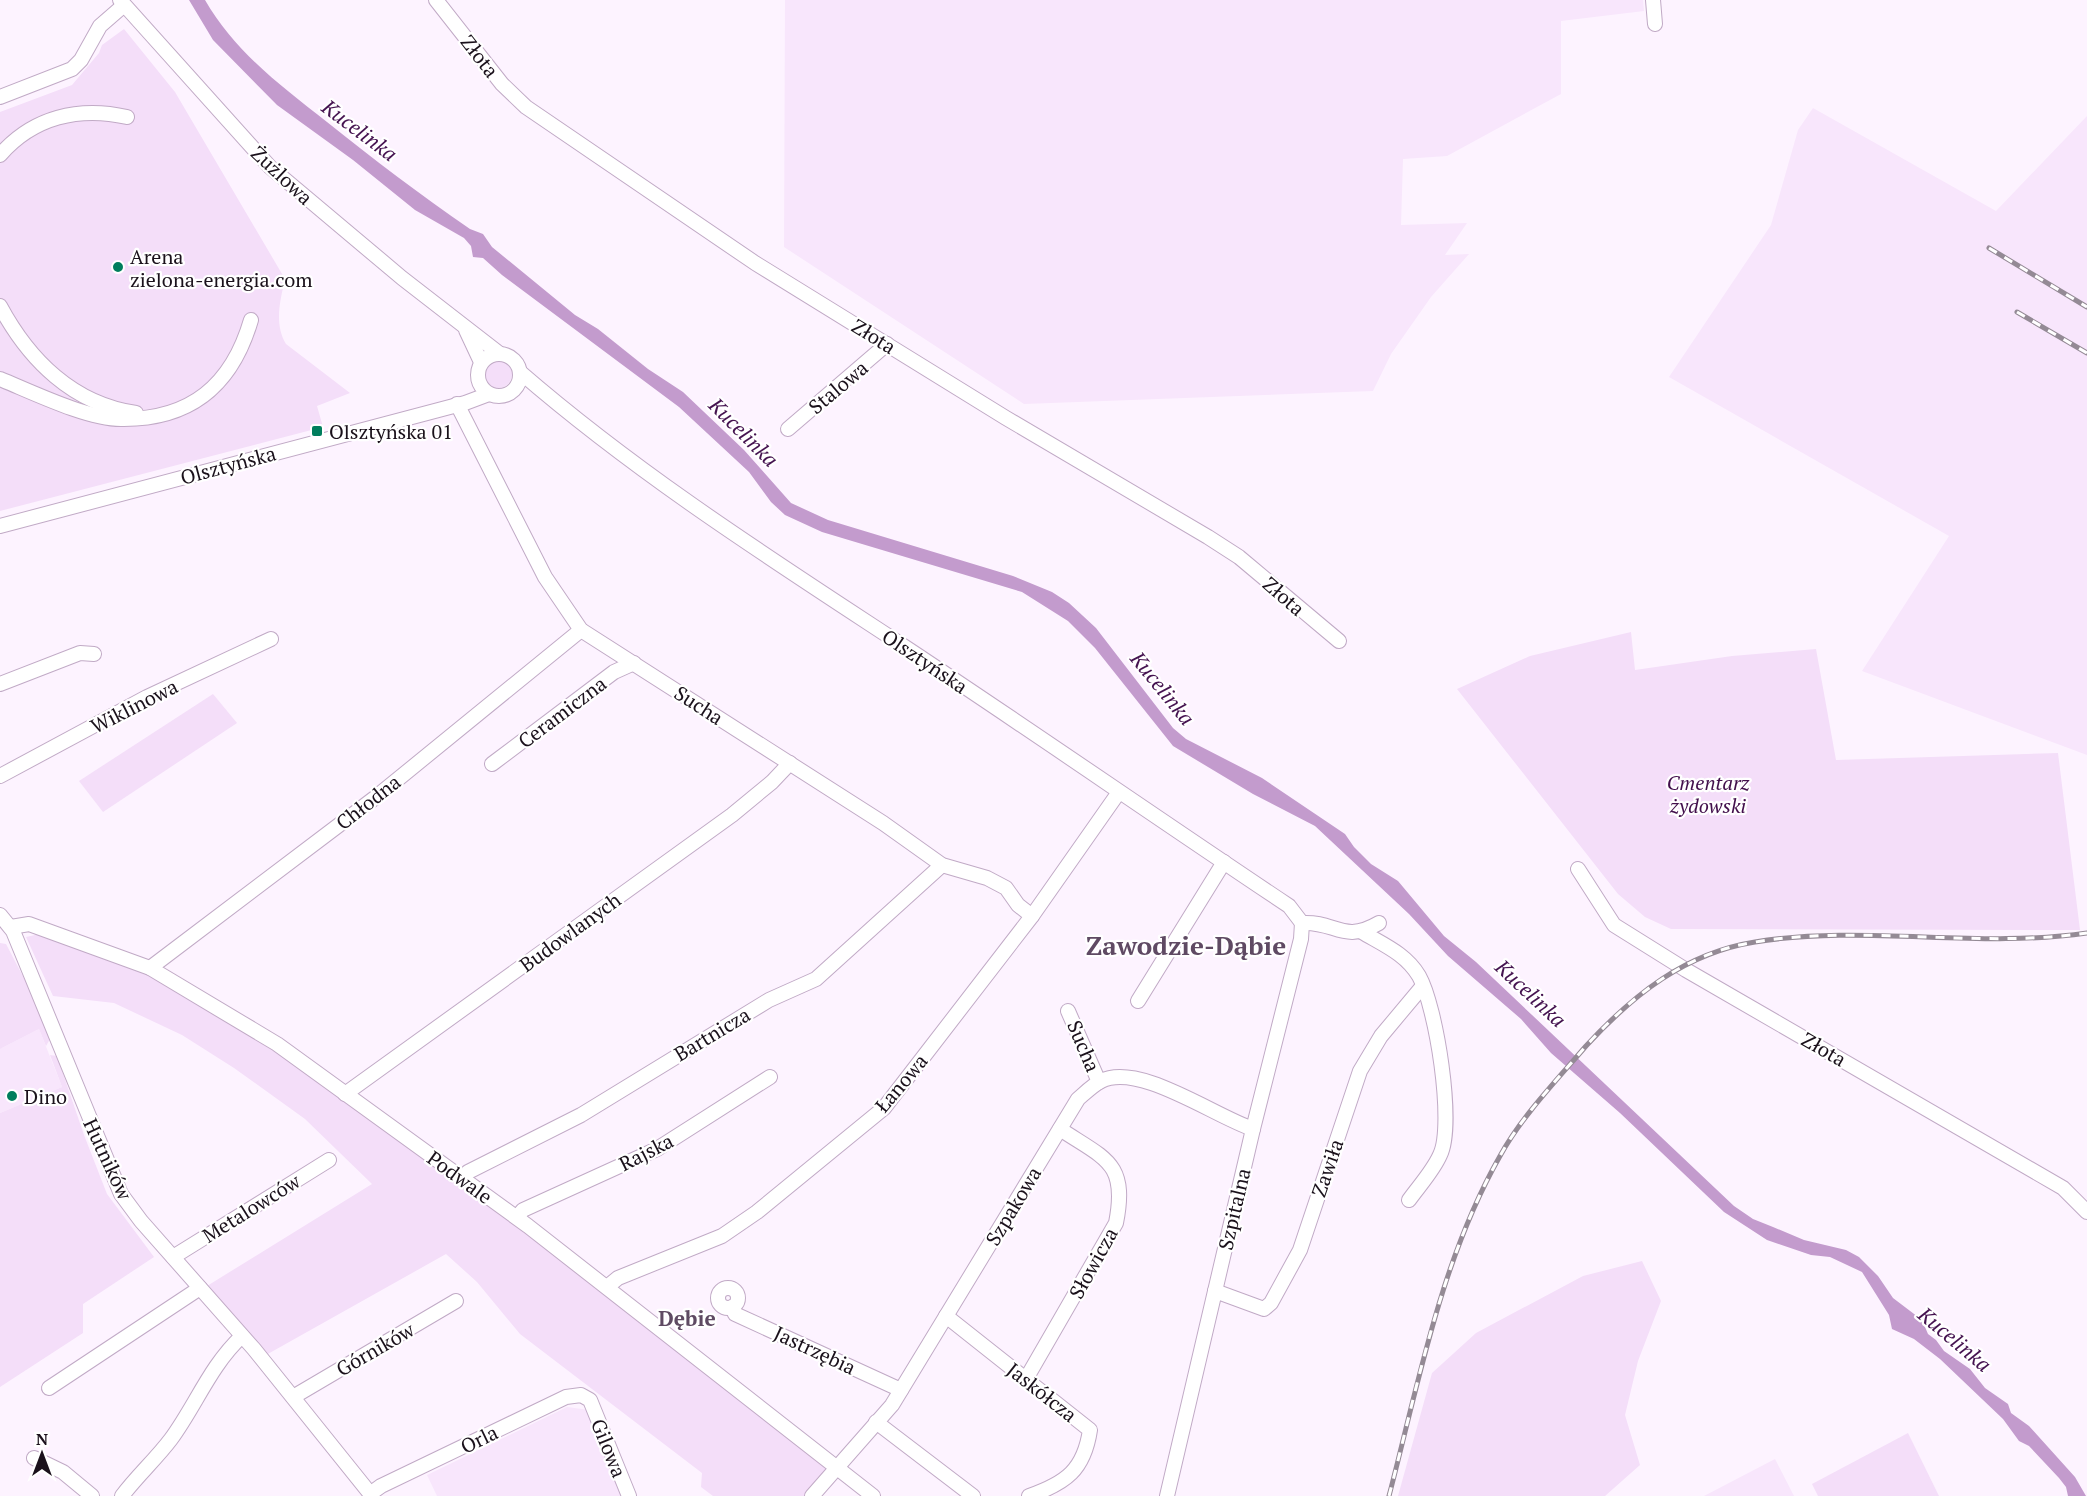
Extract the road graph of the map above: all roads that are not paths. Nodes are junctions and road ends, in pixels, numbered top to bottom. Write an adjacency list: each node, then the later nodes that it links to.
1 (436, 0): 11 (street, Złota)
2 (1653, 0): 4 (street)
3 (122, 3): 5 (street); 10 (street, Żużlowa)
4 (1654, 24)
5 (0, 97)
6 (128, 117): 7 (street)
7 (0, 154)
8 (0, 306): 21 (street)
9 (250, 320): 21 (street)
10 (465, 328): 12 (street, Żużlowa); 13 (street, Żużlowa)
11 (887, 344): 22 (street, Stalowa); 26 (street, Złota)
12 (500, 354): 13 (street); 14 (street)
13 (482, 362): 16 (street)
14 (520, 372): 17 (street); 19 (street, Olsztyńska)
15 (0, 379): 21 (street)
16 (478, 382): 18 (street); 20 (street)
17 (513, 391): 18 (street); 19 (street, Olsztyńska)
18 (489, 394): 20 (street, Olsztyńska)
19 (548, 396): 33 (street, Olsztyńska)
20 (457, 404): 23 (street, Olsztyńska); 24 (street, Sucha)
21 (155, 415)
22 (788, 429)
23 (0, 526)
24 (581, 630): 28 (street, Sucha); 43 (street, Chłodna)
25 (271, 639): 32 (street, Wiklinowa)
26 (1339, 641)
27 (94, 654): 29 (street)
28 (634, 663): 30 (street, Sucha); 31 (street, Ceramiczna)
29 (0, 684)
30 (790, 763): 35 (street, Sucha); 49 (street, Budowlanych)
31 (492, 764)
32 (0, 776)
33 (1119, 792): 34 (street, Olsztyńska); 38 (street, Łanowa)
34 (1224, 862): 39 (street, Olsztyńska); 45 (street)
35 (942, 864): 38 (street, Sucha); 53 (street, Bartnicza)
36 (1578, 869): 55 (street, Złota)
37 (0, 915): 41 (street, Hutników)
38 (1032, 916): 58 (street, Łanowa)
39 (1302, 923): 42 (street); 51 (street, Szpitalna)
40 (1379, 923): 42 (street)
41 (11, 927): 43 (street, Podwale); 57 (street, Hutników)
42 (1362, 932): 44 (street)
43 (150, 968): 49 (street, Podwale)
44 (1422, 987): 54 (street); 60 (street, Zawiła)
45 (1137, 1001)
46 (1068, 1011): 48 (street, Sucha)
47 (770, 1077): 56 (street, Rajska)
48 (1100, 1082): 50 (street, Szpakowa); 51 (street)
49 (345, 1094): 53 (street, Podwale)
50 (1060, 1129): 63 (street, Szpakowa); 65 (street, Słowicza)
51 (1253, 1129): 60 (street, Szpitalna)
52 (329, 1160): 57 (street, Metalowców)
53 (463, 1179): 56 (street, Podwale)
54 (1409, 1200)
55 (2087, 1212)
56 (516, 1217): 58 (street, Podwale)
57 (173, 1257): 59 (street, Hutników)
58 (607, 1287): 72 (street, Podwale)
59 (200, 1288): 64 (street, Hutników); 66 (street)
60 (1215, 1291): 81 (street, Szpitalna)
61 (456, 1301): 68 (street, Górników)
62 (732, 1307): 67 (street, Jastrzębia)
63 (946, 1316): 65 (street, Jaskółcza); 67 (street, Szpakowa)
64 (242, 1336): 68 (street, Hutników); 75 (street)
65 (1026, 1379): 80 (street, Jaskółcza)
66 (49, 1388)
67 (901, 1390): 70 (street, Szpakowa)
68 (293, 1397): 73 (street, Hutników)
69 (590, 1400): 73 (street, Orla); 76 (street, Gilowa)
70 (876, 1422): 72 (street, Szpakowa); 79 (street)
71 (34, 1458): 74 (street)
72 (835, 1468): 77 (street, Szpakowa); 78 (street, Podwale)
73 (371, 1495)
74 (92, 1496)
75 (122, 1496)
76 (629, 1496)
77 (812, 1496)
78 (873, 1496)
79 (973, 1496)
80 (1029, 1496)
81 (1167, 1496)

